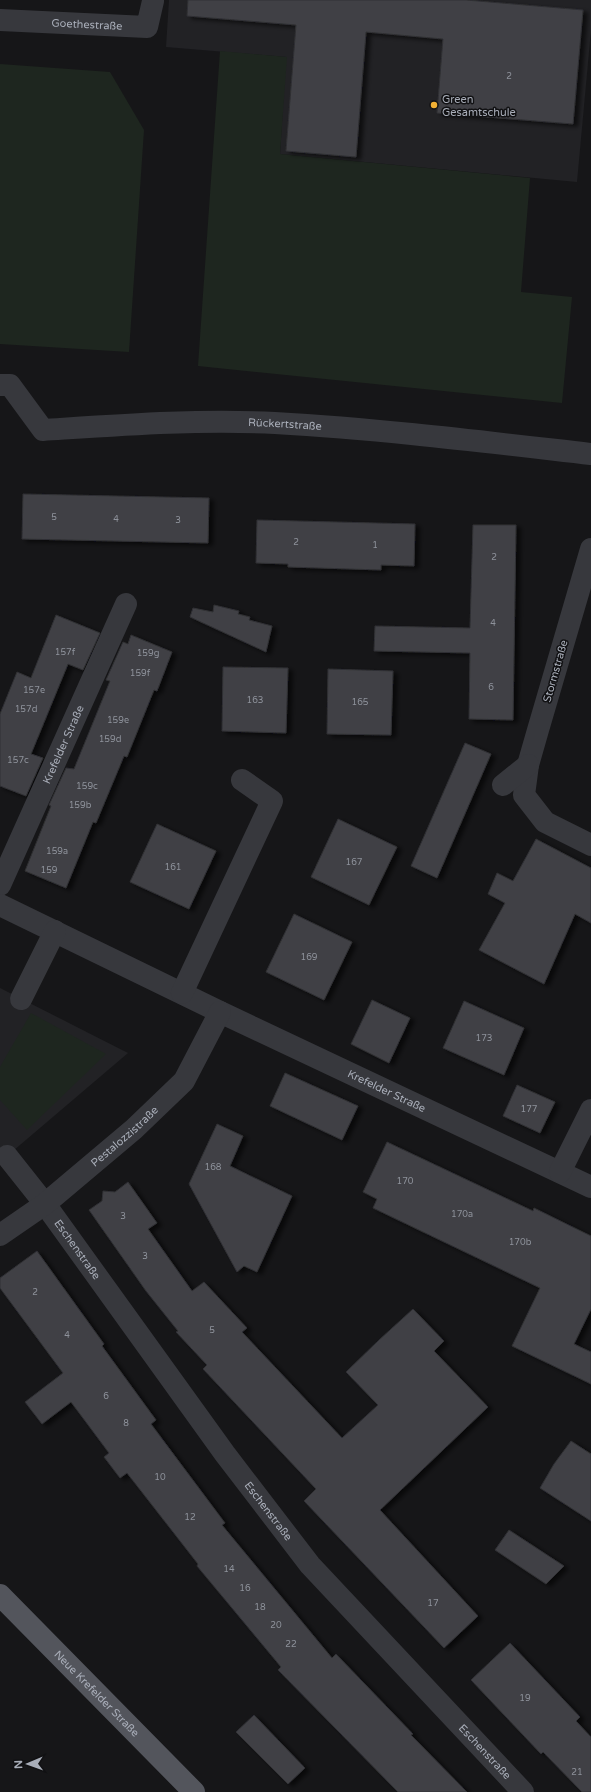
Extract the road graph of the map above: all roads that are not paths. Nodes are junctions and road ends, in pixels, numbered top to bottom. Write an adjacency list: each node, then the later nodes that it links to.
1 (153, 1): 2 (street, Goethestraße)
2 (0, 20)
3 (0, 385): 4 (street, Rückertstraße)
4 (591, 454)
5 (591, 549): 7 (street, Stormstraße)
6 (126, 604): 11 (street, Krefelder Straße)
7 (528, 765): 9 (street); 10 (street, Stormstraße)
8 (242, 780): 14 (street)
9 (503, 785)
10 (591, 845)
11 (0, 886)
12 (0, 905): 13 (street, Krefelder Straße)
13 (55, 931): 14 (street, Krefelder Straße); 15 (street)
14 (182, 993): 16 (street, Krefelder Straße)
15 (21, 999)
16 (220, 1012): 19 (street, Krefelder Straße); 21 (street, Pestalozzistraße)
17 (591, 1110): 19 (street)
18 (7, 1156): 21 (street, Eschenstraße)
19 (560, 1172): 20 (street, Krefelder Straße)
20 (591, 1187)
21 (45, 1204): 22 (street, Pestalozzistraße); 25 (street, Eschenstraße)
22 (0, 1235)
23 (0, 1595): 24 (main road, Neue Krefelder Straße)
24 (194, 1792)
25 (523, 1792)

